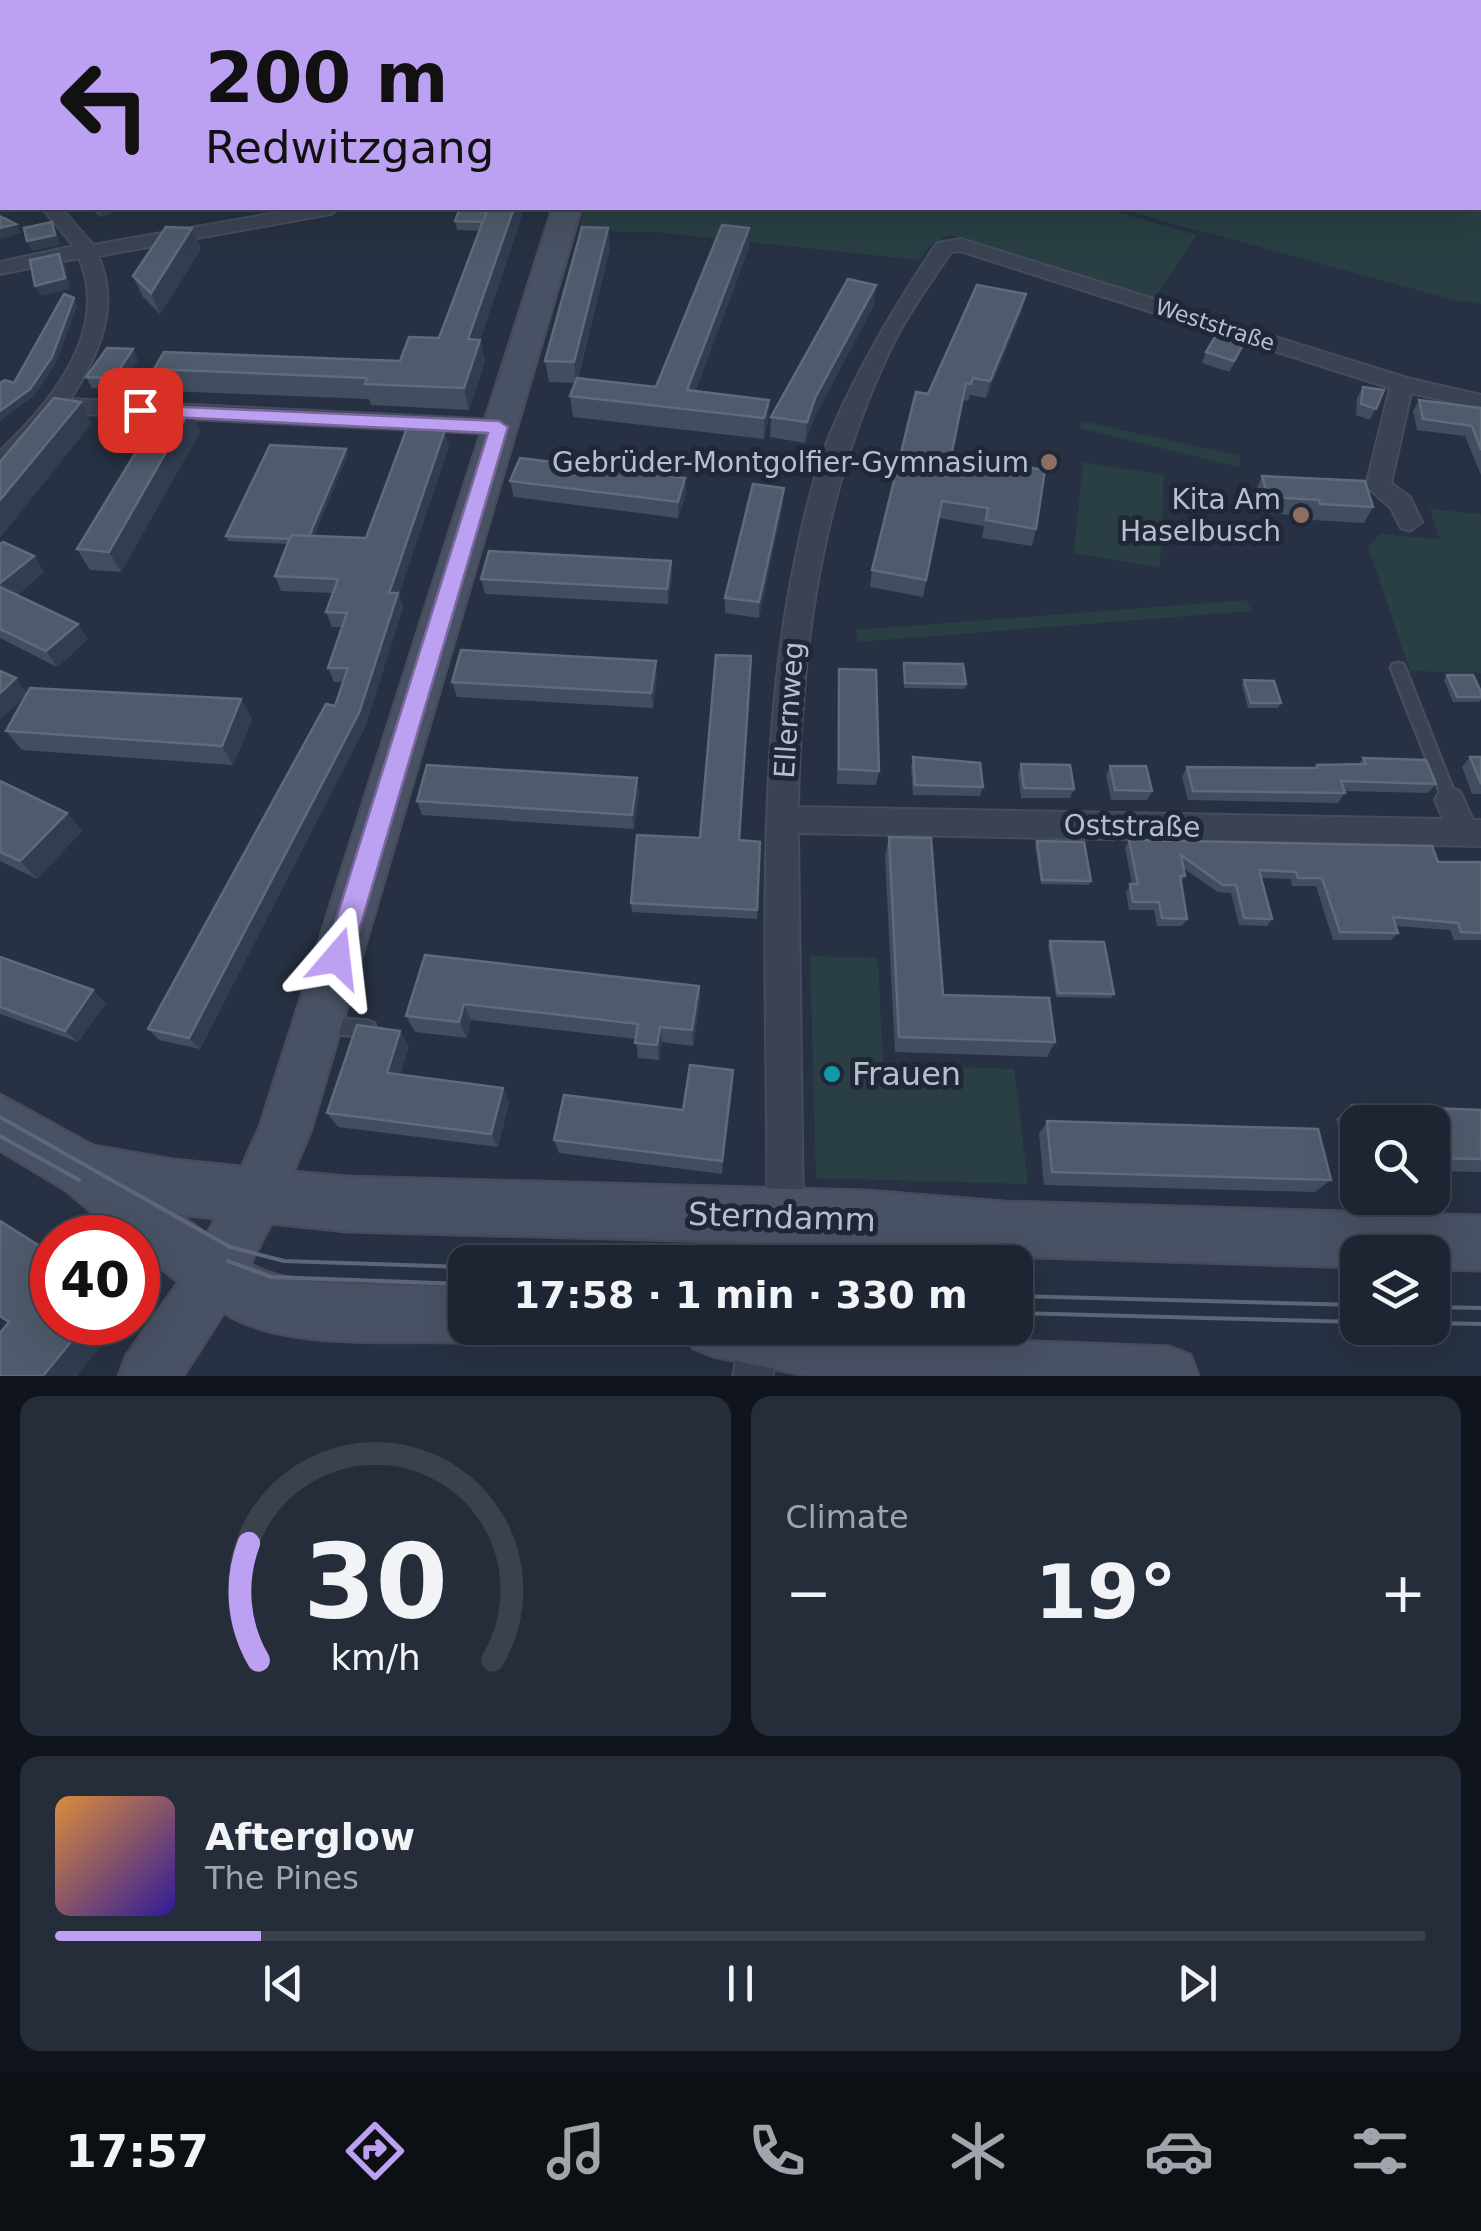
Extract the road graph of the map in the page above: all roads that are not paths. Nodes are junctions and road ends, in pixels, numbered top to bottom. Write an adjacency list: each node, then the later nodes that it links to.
1 (54, 210): 5 (street)
2 (300, 210): 5 (street)
3 (566, 210): 10 (street)
4 (951, 243): 7 (street, Weststraße); 15 (street, Ellernweg)
5 (92, 250): 6 (street); 9 (street)
6 (0, 268)
7 (1402, 384): 8 (street, Weststraße); 12 (street)
8 (1481, 402)
9 (56, 406): 10 (street); 11 (street)
10 (499, 427): 17 (street)
11 (0, 464)
12 (1410, 522)
13 (1398, 668): 14 (lane)
14 (1450, 800): 16 (street)
15 (783, 820): 16 (street, Oststraße); 22 (street, Ellernweg)
16 (1472, 833)
17 (316, 1024): 18 (lane); 21 (street)
18 (368, 1029)
19 (0, 1121): 20 (street, Sterndamm)
20 (85, 1170): 21 (street, Sterndamm); 24 (street, Sterndamm)
21 (258, 1194): 22 (street, Sterndamm); 24 (street)
22 (785, 1216): 23 (street, Sterndamm)
23 (1481, 1243)
24 (216, 1276): 25 (street, Sterndamm); 27 (street)
25 (448, 1313)
26 (741, 1347): 28 (street)
27 (148, 1376)
28 (1169, 1376)

